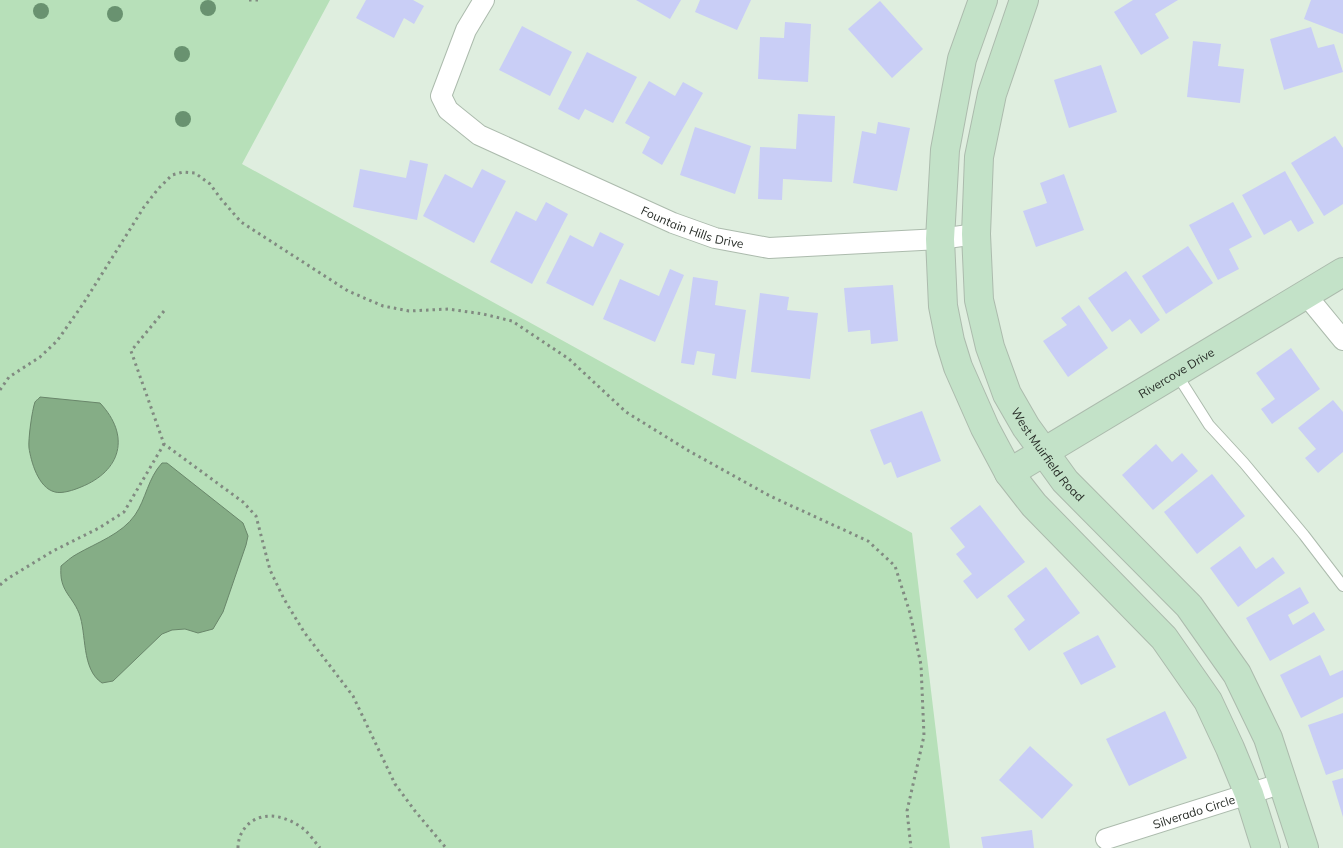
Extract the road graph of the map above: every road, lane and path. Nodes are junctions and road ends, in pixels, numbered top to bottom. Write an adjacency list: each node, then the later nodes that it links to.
1 (249, 0): 2 (path)
2 (258, 0)
3 (484, 0): 7 (street, Fountain Hills Drive)
4 (983, 0): 7 (street)
5 (1024, 0): 6 (street, West Muirfield Road)
6 (976, 234): 7 (street, Fountain Hills Drive); 15 (street, West Muirfield Road)
7 (940, 239): 16 (street)
8 (1343, 272): 9 (street, Rivercove Drive)
9 (1306, 295): 11 (street); 12 (street, Rivercove Drive)
10 (164, 311): 14 (path)
11 (1343, 340)
12 (1176, 372): 15 (street, Rivercove Drive); 18 (lane)
13 (0, 390): 25 (path)
14 (164, 444): 17 (path); 24 (path)
15 (1043, 451): 16 (street, Rivercove Drive); 19 (street, West Muirfield Road)
16 (1009, 473): 20 (street)
17 (0, 585)
18 (1343, 586)
19 (1283, 784): 20 (street, Silverado Circle); 27 (street, West Muirfield Road)
20 (1249, 794): 21 (street, Silverado Circle); 26 (street)
21 (1106, 839)
22 (238, 848): 23 (path)
23 (320, 848)
24 (446, 848)
25 (911, 848)
26 (1266, 848)
27 (1304, 848)

